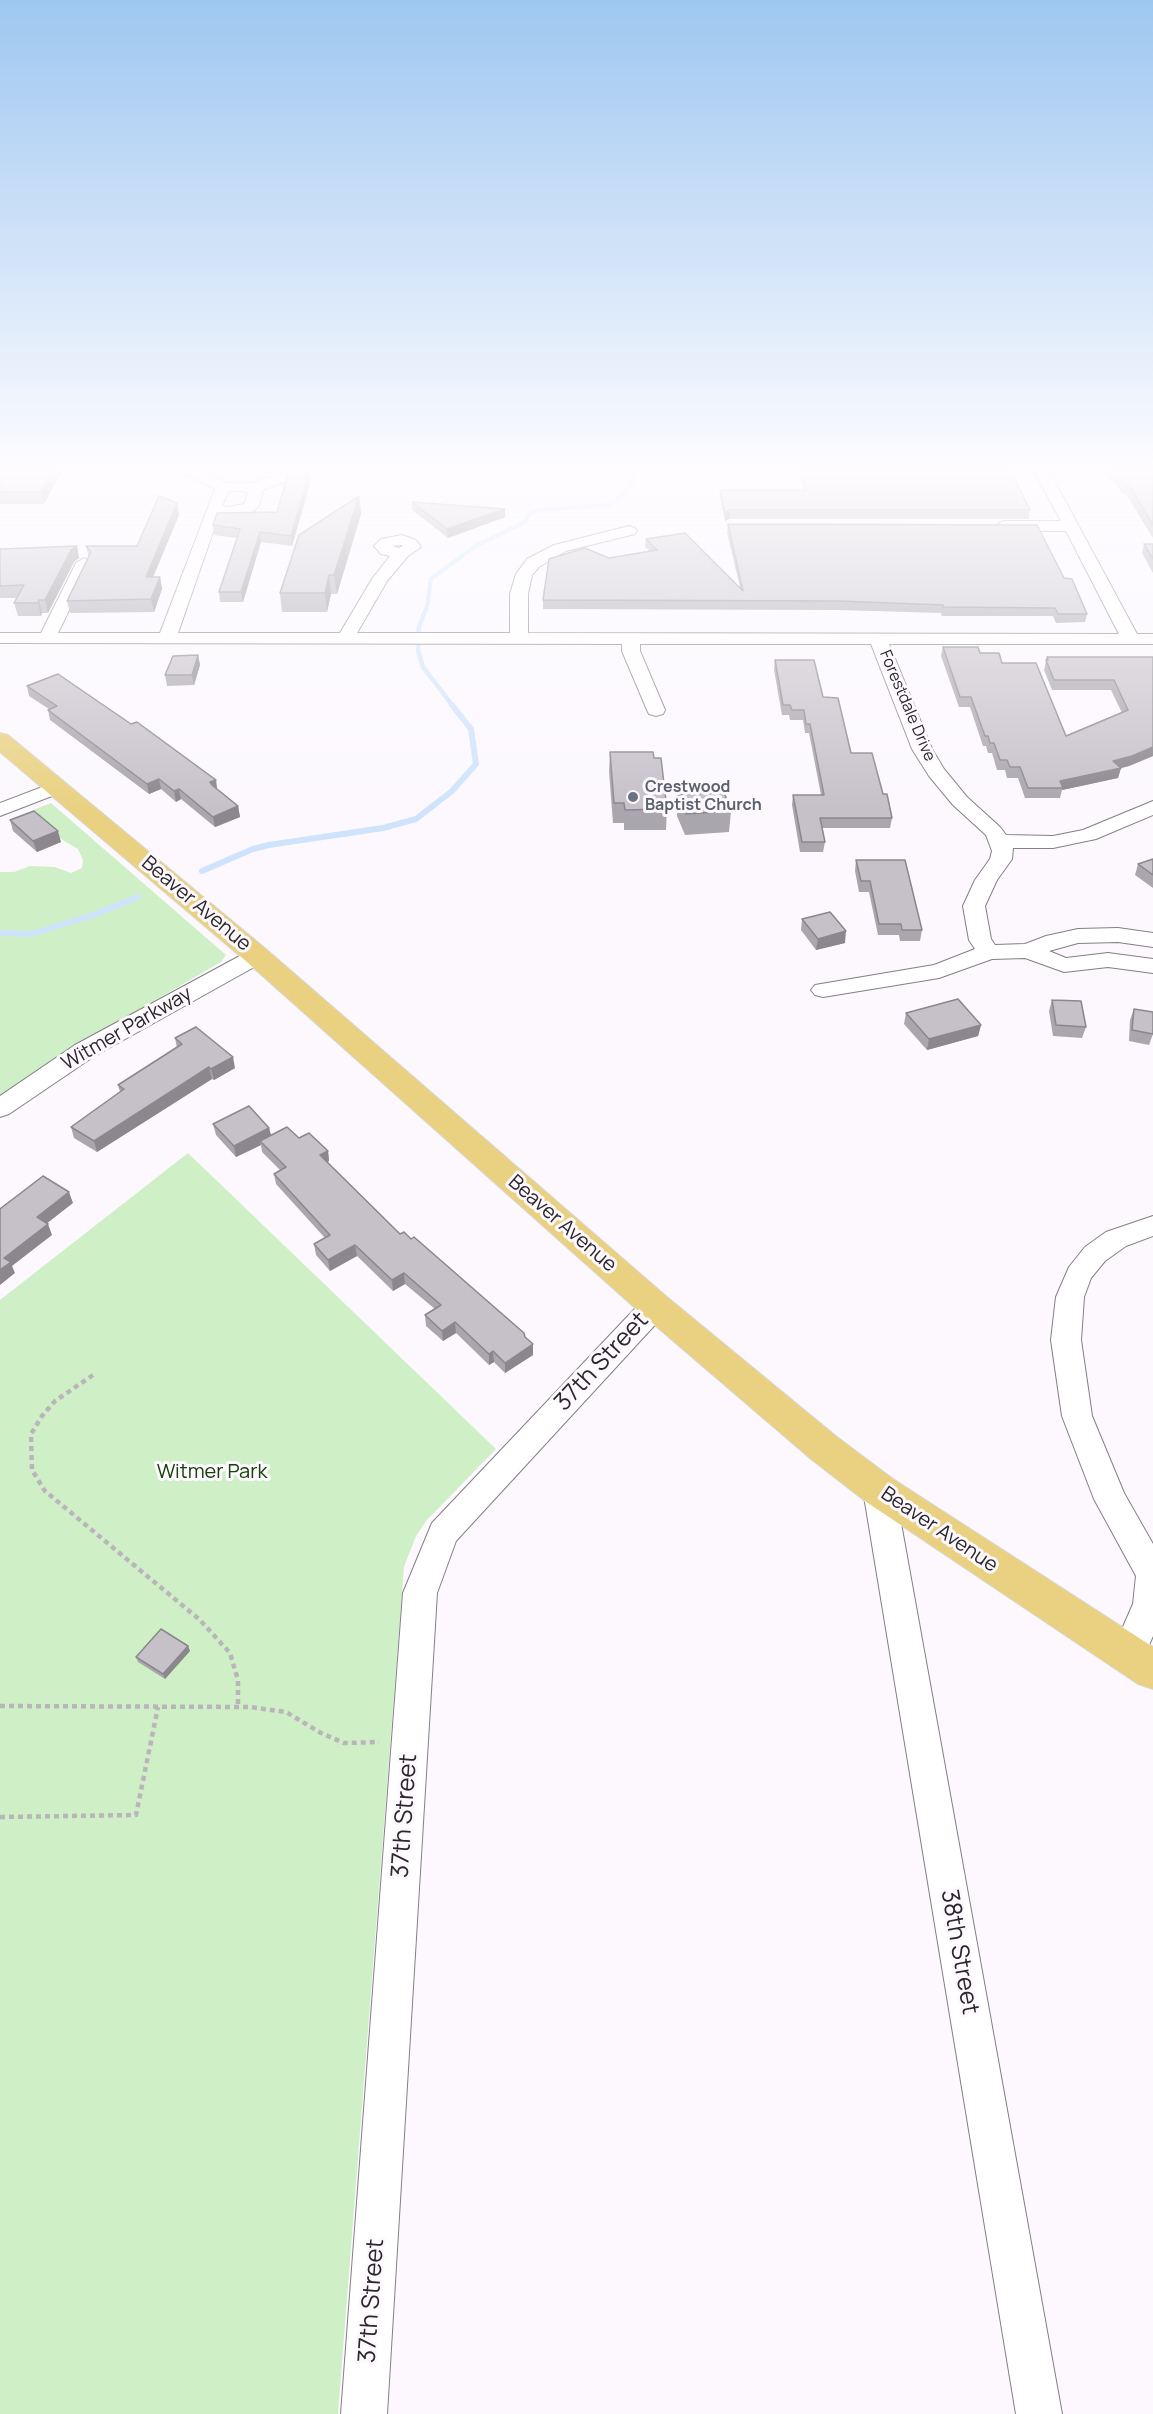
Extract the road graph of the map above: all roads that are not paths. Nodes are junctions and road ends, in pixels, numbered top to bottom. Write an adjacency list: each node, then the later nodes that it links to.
1 (74, 584): 7 (street)
2 (187, 584): 8 (street)
3 (377, 584): 9 (street)
4 (522, 584): 10 (street)
5 (1102, 584): 13 (street)
6 (0, 638): 7 (street)
7 (47, 639): 8 (street)
8 (167, 639): 9 (street)
9 (345, 639): 10 (street)
10 (519, 639): 11 (street)
11 (631, 639): 12 (street); 15 (street)
12 (878, 639): 13 (street); 20 (street, Forestdale Drive)
13 (1131, 639): 14 (street)
14 (1153, 639)
15 (656, 710)
16 (0, 740): 17 (main road, Beaver Avenue)
17 (58, 788): 19 (street); 24 (main road, Beaver Avenue)
18 (1153, 807): 20 (street)
19 (0, 810)
20 (1000, 841): 23 (street)
21 (1153, 940): 22 (street)
22 (1028, 951): 23 (street); 25 (street)
23 (989, 952): 26 (street)
24 (257, 956): 27 (street, Witmer Parkway); 29 (main road, Beaver Avenue)
25 (1153, 966)
26 (823, 990)
27 (0, 1108)
28 (1153, 1226): 31 (street)
29 (655, 1306): 30 (main road, Beaver Avenue); 32 (street, 37th Street)
30 (879, 1490): 31 (main road, Beaver Avenue); 33 (street, 38th Street)
31 (1141, 1662)
32 (364, 2414)
33 (1039, 2414)

